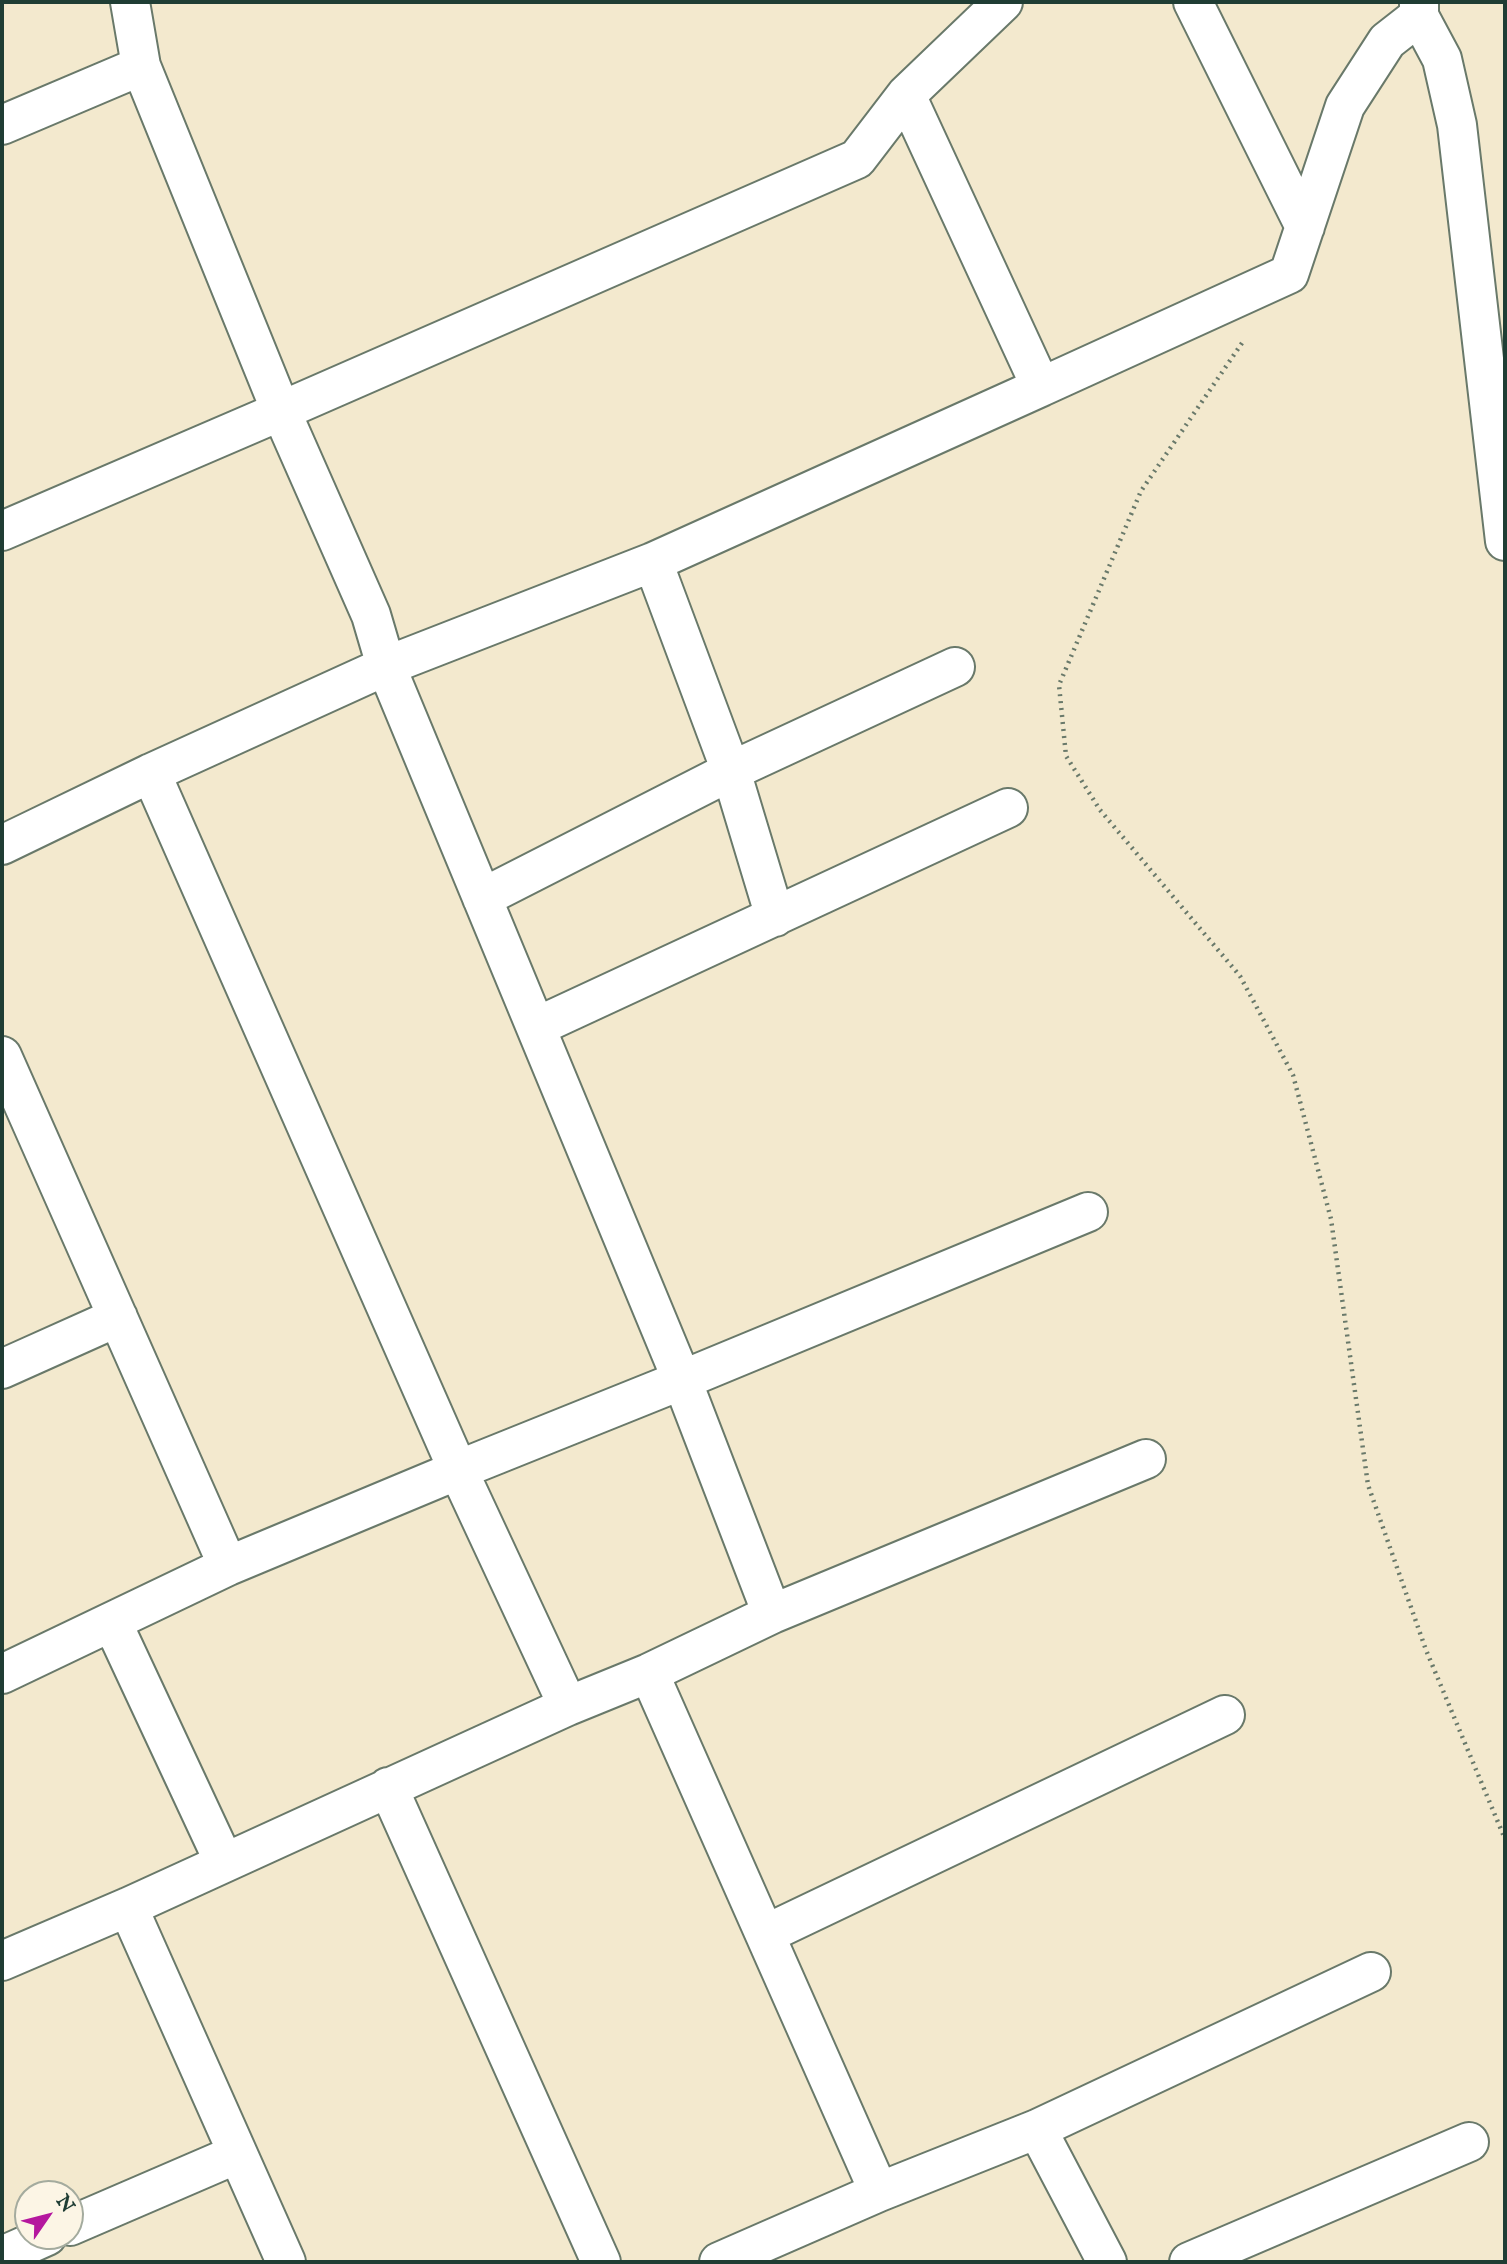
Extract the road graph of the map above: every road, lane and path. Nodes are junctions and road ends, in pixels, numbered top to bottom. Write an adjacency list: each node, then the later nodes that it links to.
1 (130, 2): 5 (street)
2 (1003, 2): 6 (street)
3 (1192, 2): 8 (street)
4 (1419, 9): 8 (street); 13 (street)
5 (141, 66): 7 (street); 11 (street)
6 (906, 95): 10 (street); 11 (street)
7 (2, 125)
8 (1305, 227): 10 (street)
9 (1242, 342): 40 (path)
10 (1041, 387): 14 (street)
11 (281, 411): 12 (street); 15 (street)
12 (2, 531)
13 (1505, 541)
14 (653, 562): 15 (street); 17 (street)
15 (386, 666): 18 (street); 21 (street)
16 (956, 667): 17 (street)
17 (732, 771): 21 (street); 22 (street)
18 (150, 773): 20 (street); 31 (street)
19 (1009, 808): 22 (street)
20 (2, 845)
21 (482, 898): 23 (street)
22 (775, 917): 23 (street)
23 (536, 1027): 29 (street)
24 (2, 1056): 25 (street)
25 (12, 1105): 27 (street)
26 (1088, 1212): 29 (street)
27 (118, 1317): 28 (street); 32 (street)
28 (2, 1369)
29 (682, 1380): 31 (street); 33 (street)
30 (1146, 1459): 33 (street)
31 (458, 1470): 32 (street); 37 (street)
32 (228, 1566): 34 (street)
33 (772, 1614): 35 (street)
34 (112, 1622): 36 (street); 41 (street)
35 (649, 1673): 37 (street); 43 (street)
36 (2, 1674)
37 (568, 1706): 39 (street)
38 (1225, 1715): 43 (street)
39 (388, 1787): 41 (street); 53 (street)
40 (1505, 1839)
41 (224, 1863): 42 (street)
42 (128, 1906): 44 (street); 48 (street)
43 (766, 1934): 49 (street)
44 (2, 1961)
45 (1371, 1972): 46 (street)
46 (1037, 2129): 49 (street); 55 (street)
47 (1469, 2142): 56 (street)
48 (237, 2154): 50 (street); 52 (street)
49 (879, 2192): 51 (street)
50 (84, 2220)
51 (777, 2250): 54 (street)
52 (286, 2262)
53 (601, 2262)
54 (719, 2262)
55 (1107, 2262)
56 (1189, 2262)

